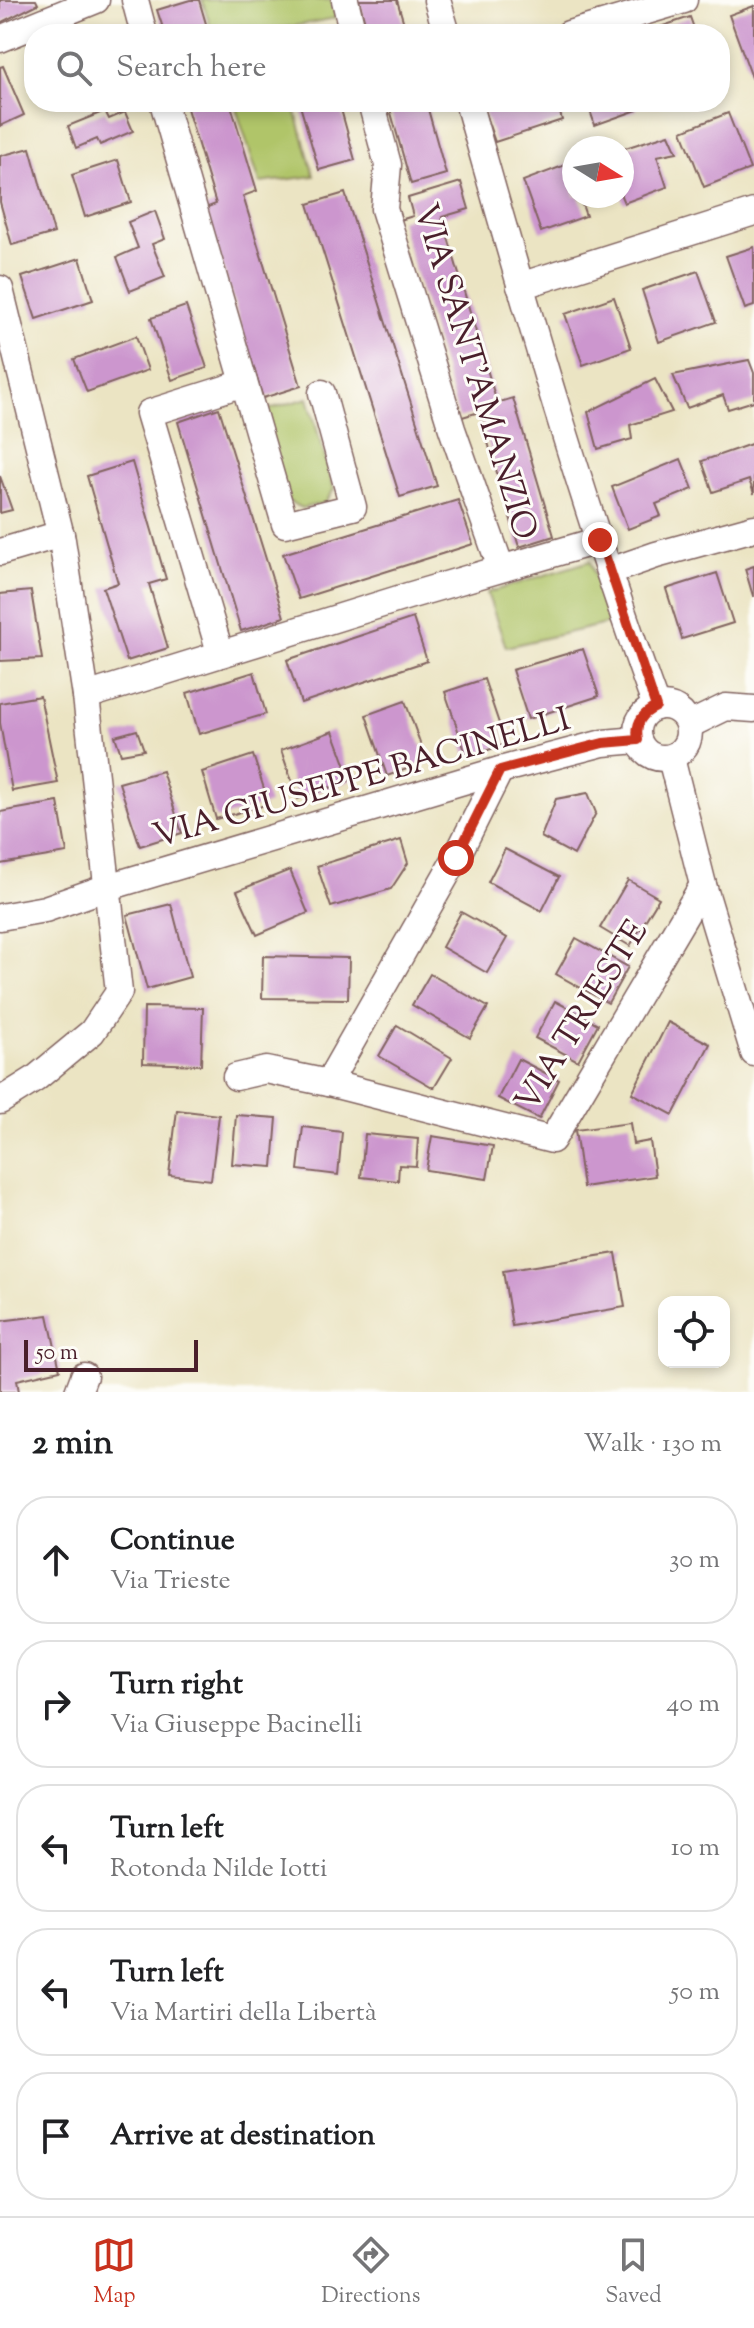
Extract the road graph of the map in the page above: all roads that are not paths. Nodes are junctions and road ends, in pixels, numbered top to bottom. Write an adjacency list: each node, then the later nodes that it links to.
1 (96, 0): 6 (street)
2 (135, 0): 7 (street)
3 (345, 0): 8 (street)
4 (437, 0): 9 (street)
5 (684, 0): 10 (street)
6 (37, 24)
7 (141, 24)
8 (351, 24)
9 (444, 24)
10 (603, 24)
11 (24, 29): 12 (street)
12 (0, 39)
13 (166, 112): 19 (street)
14 (374, 112): 25 (street, VIA SANT'AMANZIO)
15 (471, 112): 17 (street)
16 (754, 212): 17 (street)
17 (520, 286): 23 (street)
18 (0, 289): 22 (street)
19 (244, 383): 20 (street); 27 (street)
20 (322, 393)
21 (754, 528): 26 (street)
22 (61, 534): 24 (street); 28 (street)
23 (600, 540): 25 (street, VIA SANT'AMANZIO); 26 (street)
24 (0, 552)
25 (501, 568): 27 (street, VIA SANT'AMANZIO)
26 (610, 571): 29 (street)
27 (220, 652): 28 (street, VIA SANT'AMANZIO)
28 (86, 696): 36 (street)
29 (656, 707): 31 (street); 32 (street)
30 (754, 709): 31 (street)
31 (689, 725): 33 (street)
32 (638, 740): 33 (street); 34 (street, VIA GIUSEPPE BACINELLI)
33 (671, 758): 35 (street)
34 (500, 770): 36 (street, VIA GIUSEPPE BACINELLI); 40 (street)
35 (703, 885): 38 (street); 40 (street, VIA TRIESTE)
36 (105, 888): 37 (street, VIA GIUSEPPE BACINELLI); 41 (street)
37 (0, 917)
38 (754, 1053)
39 (236, 1077): 40 (street)
40 (328, 1083)
41 (0, 1101)

